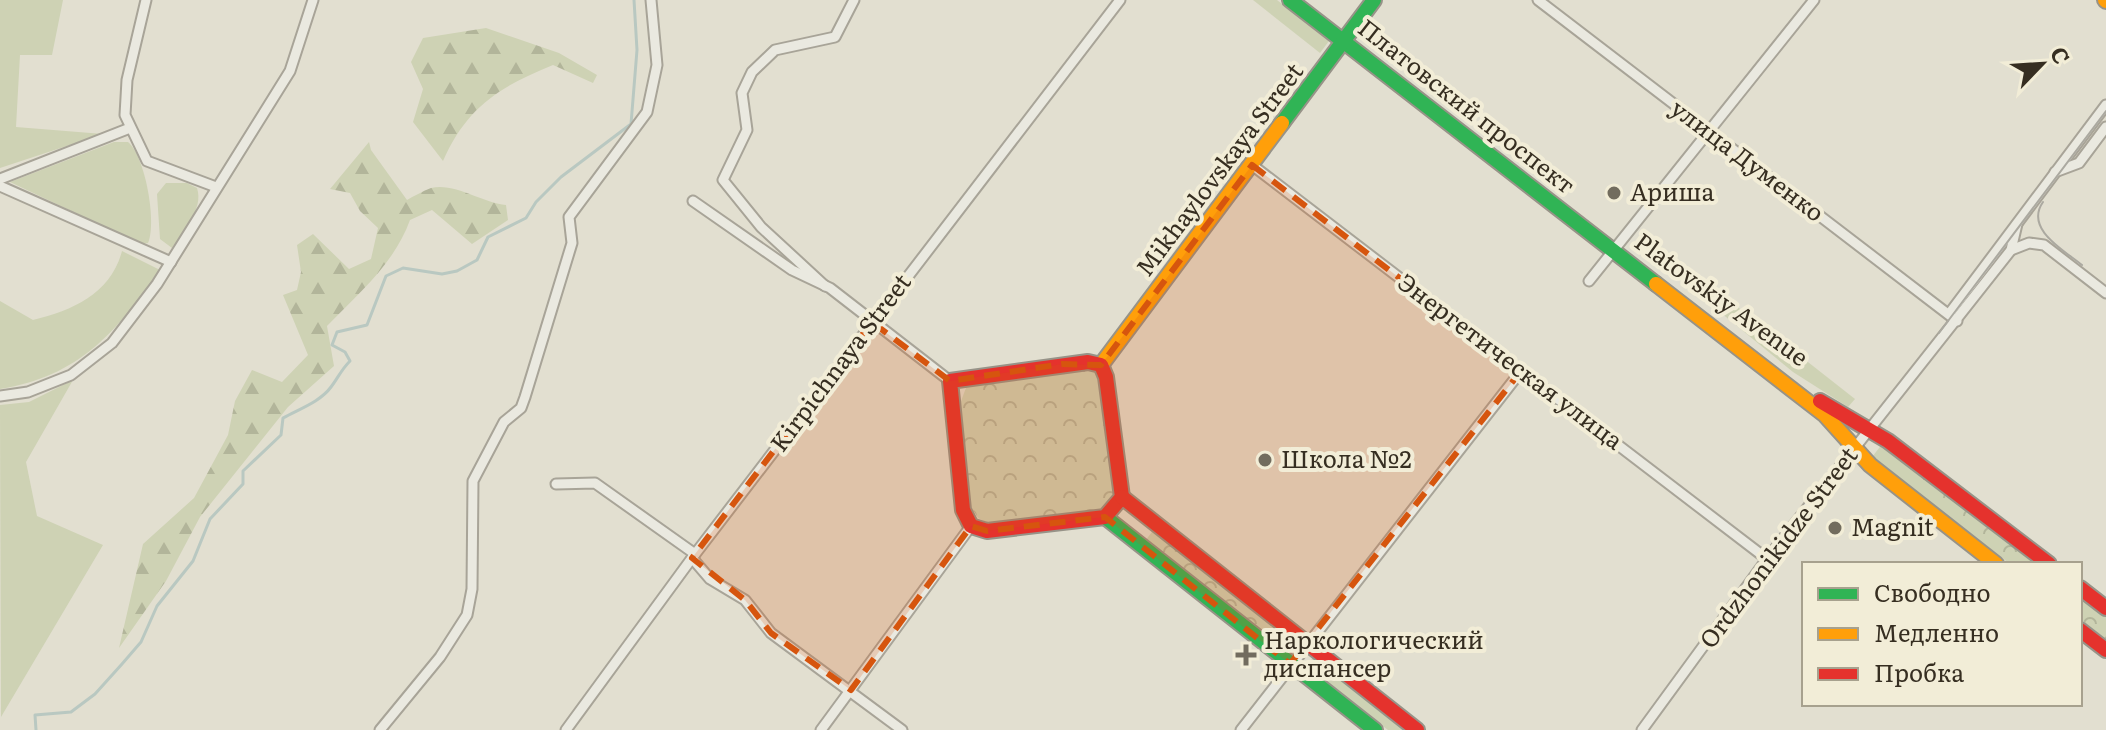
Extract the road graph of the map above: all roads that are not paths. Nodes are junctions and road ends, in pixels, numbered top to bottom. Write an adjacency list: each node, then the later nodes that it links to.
1 (146, 0): 13 (street)
2 (313, 0): 19 (street)
3 (651, 0): 51 (street)
4 (854, 0): 26 (street)
5 (1120, 0): 29 (street, Kirpichnaya Street)
6 (1290, 0): 10 (street, Платовский проспект)
7 (1374, 0): 10 (street, Mikhaylovskaya Street)
8 (1538, 0): 14 (street, улица Думенко)
9 (1814, 0): 14 (street)
10 (1344, 40): 15 (street, Mikhaylovskaya Street); 22 (street, Платовский проспект)
11 (2106, 105): 16 (street)
12 (2106, 127): 16 (street)
13 (130, 128): 17 (street); 19 (street)
14 (1709, 132): 22 (street); 28 (street, улица Думенко)
15 (1252, 165): 30 (street, Mikhaylovskaya Street); 31 (street, Энергетическая улица)
16 (2055, 172): 21 (street)
17 (0, 179)
18 (0, 186): 24 (street)
19 (216, 187): 24 (street)
20 (693, 201): 26 (street)
21 (2017, 224): 23 (street); 28 (street)
22 (1614, 249): 25 (street); 34 (street, Platovskiy Avenue); 35 (street, Platovskiy Avenue)
23 (2011, 250): 27 (street); 28 (street)
24 (171, 262): 33 (street)
25 (1589, 281)
26 (825, 286): 29 (street)
27 (2106, 293)
28 (1953, 317): 34 (street, Ordzhonikidze Street)
29 (872, 322): 32 (street); 40 (street, Kirpichnaya Street)
30 (1101, 365): 32 (street); 37 (street)
31 (1521, 371): 41 (street, Энергетическая улица); 47 (street)
32 (950, 381): 39 (street)
33 (0, 396)
34 (1868, 431): 35 (street, Ordzhonikidze Street); 43 (street, Platovskiy Avenue)
35 (1856, 447): 41 (street, Ordzhonikidze Street); 42 (street, Platovskiy Avenue)
36 (556, 484): 40 (street)
37 (1122, 497): 38 (street); 47 (street)
38 (1105, 517): 39 (street); 49 (street)
39 (971, 526): 50 (street)
40 (693, 556): 50 (street); 52 (street, Kirpichnaya Street)
41 (1767, 559): 58 (street, Ordzhonikidze Street)
42 (1993, 562)
43 (2046, 562)
44 (2082, 591): 45 (street)
45 (2106, 608)
46 (2082, 632): 48 (street)
47 (1305, 645): 49 (street); 57 (street)
48 (2106, 650)
49 (1290, 664): 55 (street); 56 (street)
50 (851, 690): 53 (street); 54 (street)
51 (380, 730)
52 (566, 730)
53 (821, 730)
54 (902, 730)
55 (1241, 730)
56 (1375, 730)
57 (1417, 730)
58 (1642, 730)

